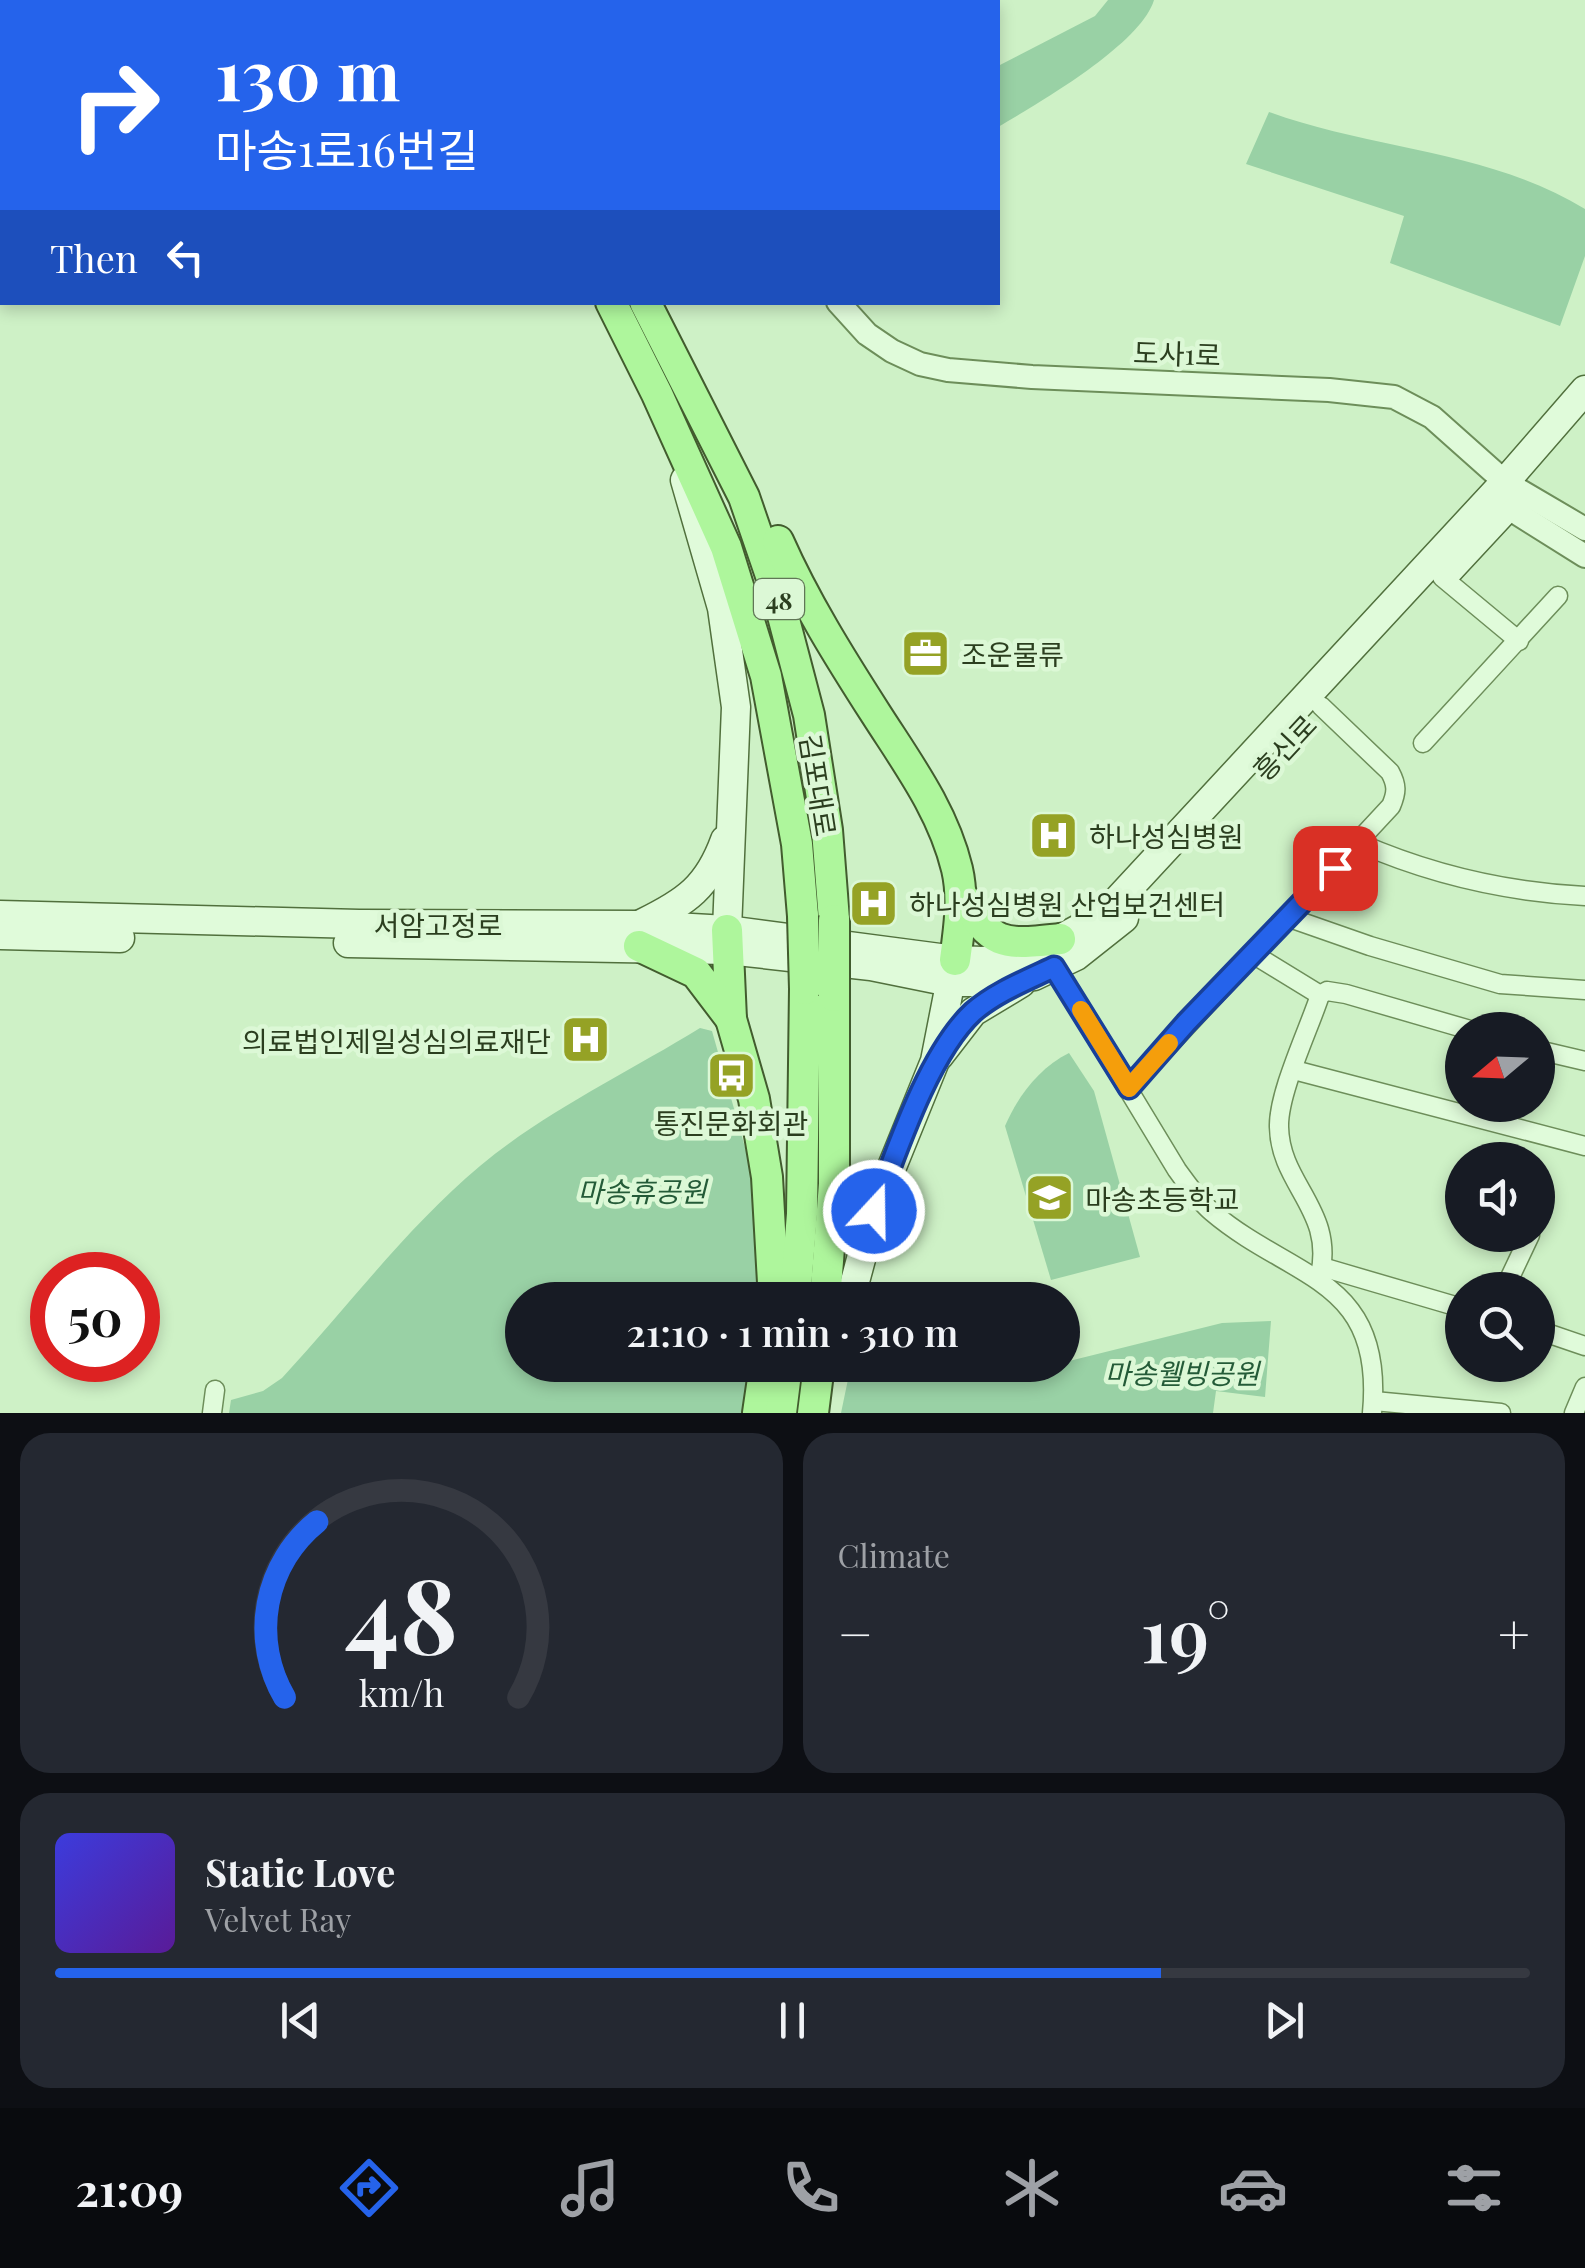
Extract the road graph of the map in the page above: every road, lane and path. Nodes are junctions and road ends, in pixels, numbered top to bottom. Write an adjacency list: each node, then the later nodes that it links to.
1 (612, 305): 6 (main road, 김포대로 / 48)
2 (646, 305): 5 (main road, 김포대로 / 48)
3 (841, 305): 8 (street, 도사1로)
4 (1585, 390): 8 (main road, 흥신로)
5 (690, 392): 18 (main road); 30 (main road, 김포대로 / 48, bridge)
6 (665, 412): 16 (main road); 30 (main road, 김포대로 / 48, bridge)
7 (1585, 416): 8 (main road, 흥신로)
8 (1511, 494): 9 (street); 10 (street); 11 (main road, 흥신로); 27 (main road, 흥신로)
9 (1585, 530)
10 (1585, 556)
11 (1442, 577): 13 (street); 14 (main road, 흥신로)
12 (1558, 596): 13 (street)
13 (1519, 641): 15 (street)
14 (1321, 706): 17 (street); 27 (main road, 흥신로)
15 (1422, 743)
16 (732, 820): 23 (main road); 24 (main road)
17 (1359, 843): 19 (street); 21 (street)
18 (959, 891): 27 (main road); 28 (main road)
19 (1585, 896)
20 (0, 916): 23 (main road, 서암고정로)
21 (1287, 917): 25 (street); 29 (street)
22 (0, 935): 23 (main road, 서암고정로)
23 (639, 936): 24 (main road, 서암고정로); 32 (main road)
24 (727, 940): 26 (main road, 서암고정로); 32 (main road)
25 (1252, 954): 31 (street); 38 (street)
26 (873, 957): 28 (main road, 흥신로)
27 (1049, 961): 28 (main road, 흥신로); 28 (main road, 흥신로); 35 (main road); 38 (street)
28 (952, 971): 35 (main road)
29 (1585, 990)
30 (820, 992): 42 (main road, 김포대로 / 48); 43 (main road, 김포대로 / 48)
31 (1320, 995): 33 (street); 37 (street)
32 (731, 1019): 41 (main road)
33 (1445, 1023)
34 (1555, 1054): 36 (street)
35 (935, 1061): 44 (main road)
36 (1585, 1061)
37 (1294, 1070): 39 (street); 40 (street)
38 (1129, 1088): 40 (street)
39 (1585, 1146)
40 (1320, 1273): 45 (street); 54 (street)
41 (773, 1282)
42 (796, 1282)
43 (826, 1282)
44 (855, 1282)
45 (1445, 1304)
46 (1555, 1336): 47 (street)
47 (1585, 1346)
48 (763, 1382): 57 (main road)
49 (785, 1382): 58 (main road)
50 (817, 1382): 55 (main road)
51 (824, 1382): 55 (main road)
52 (1585, 1386): 60 (street)
53 (215, 1390): 56 (street)
54 (1373, 1407): 59 (street)
55 (814, 1411)
56 (212, 1413)
57 (758, 1413)
58 (780, 1413)
59 (1500, 1413)
60 (1574, 1413)

